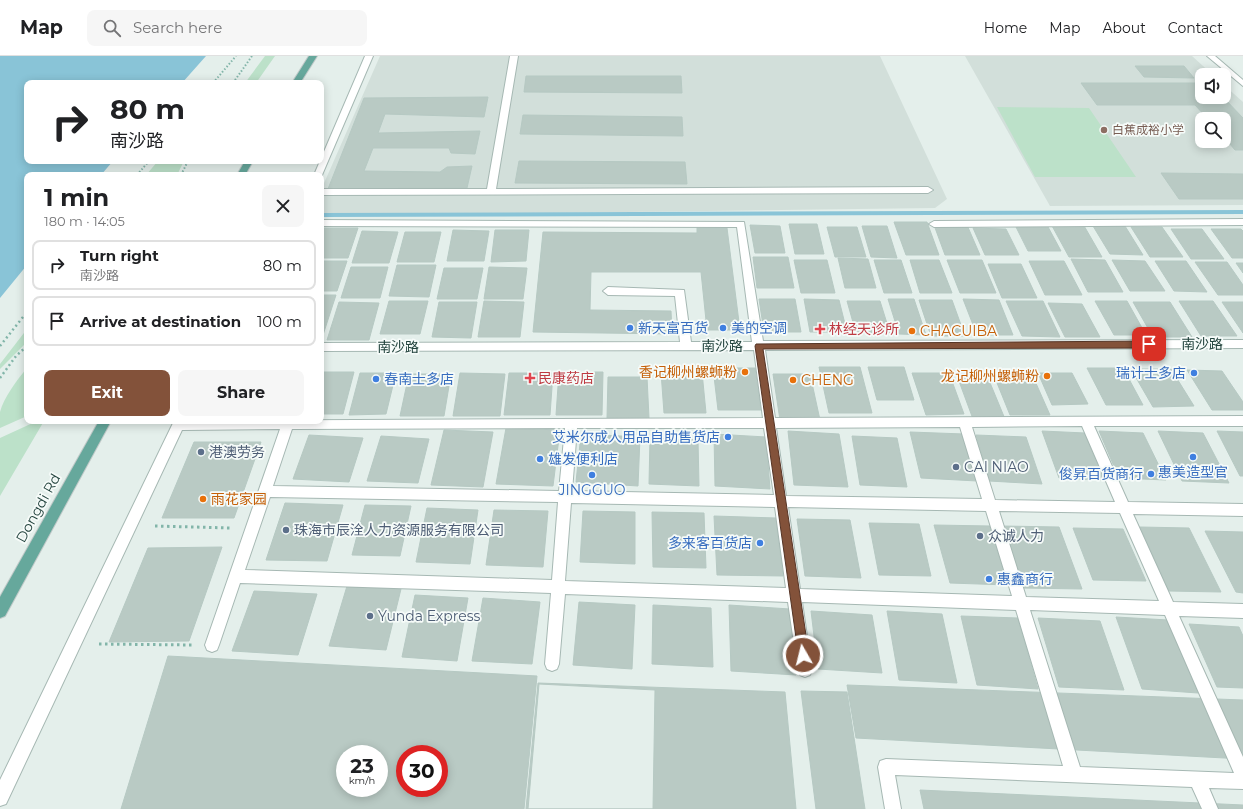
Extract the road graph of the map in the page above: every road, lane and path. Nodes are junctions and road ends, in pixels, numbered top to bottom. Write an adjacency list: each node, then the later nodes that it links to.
1 (236, 56): 7 (path)
2 (252, 56): 8 (path)
3 (313, 56): 9 (main road)
4 (370, 56): 11 (street)
5 (514, 56): 16 (street)
6 (1210, 56): 10 (street)
7 (216, 80)
8 (235, 80)
9 (298, 80)
10 (1243, 84)
11 (324, 161)
12 (146, 164): 13 (path)
13 (140, 172)
14 (928, 190): 16 (street)
15 (324, 192): 16 (street)
16 (491, 192)
17 (1243, 222): 19 (street)
18 (324, 223): 25 (street)
19 (934, 224)
20 (608, 291): 24 (street)
21 (24, 316): 23 (path)
22 (1243, 344): 25 (street, 南沙路)
23 (0, 346)
24 (686, 346): 25 (street, 南沙路); 26 (street, 南沙路)
25 (759, 346): 31 (street)
26 (324, 347)
27 (24, 349): 28 (path)
28 (0, 378)
29 (1243, 421): 30 (street)
30 (1086, 422): 32 (street); 42 (street)
31 (770, 423): 32 (street); 36 (street); 40 (street)
32 (965, 423): 41 (street)
33 (102, 424): 52 (main road, Dongdi Rd)
34 (179, 424): 44 (street)
35 (234, 424): 37 (street)
36 (571, 424): 37 (street); 39 (street)
37 (288, 425): 38 (street)
38 (266, 491): 39 (street); 45 (street)
39 (565, 497): 40 (street); 47 (street)
40 (781, 501): 41 (street); 48 (street)
41 (991, 505): 42 (street); 49 (street)
42 (1124, 508): 43 (street); 50 (street)
43 (1243, 510)
44 (130, 525): 45 (path); 53 (street)
45 (252, 529): 46 (street)
46 (236, 576): 47 (street); 54 (street)
47 (558, 588): 48 (street); 55 (street)
48 (795, 596): 49 (street); 56 (street)
49 (1021, 603): 50 (street); 57 (street)
50 (1168, 608): 51 (street); 58 (street)
51 (1243, 610)
52 (0, 611)
53 (74, 643): 54 (path); 61 (street)
54 (212, 645)
55 (552, 664)
56 (805, 670)
57 (1074, 774): 59 (street); 62 (street)
58 (1243, 775)
59 (1197, 779): 60 (street); 63 (street)
60 (1243, 781)
61 (0, 798)
62 (893, 809)
63 (1210, 809)

